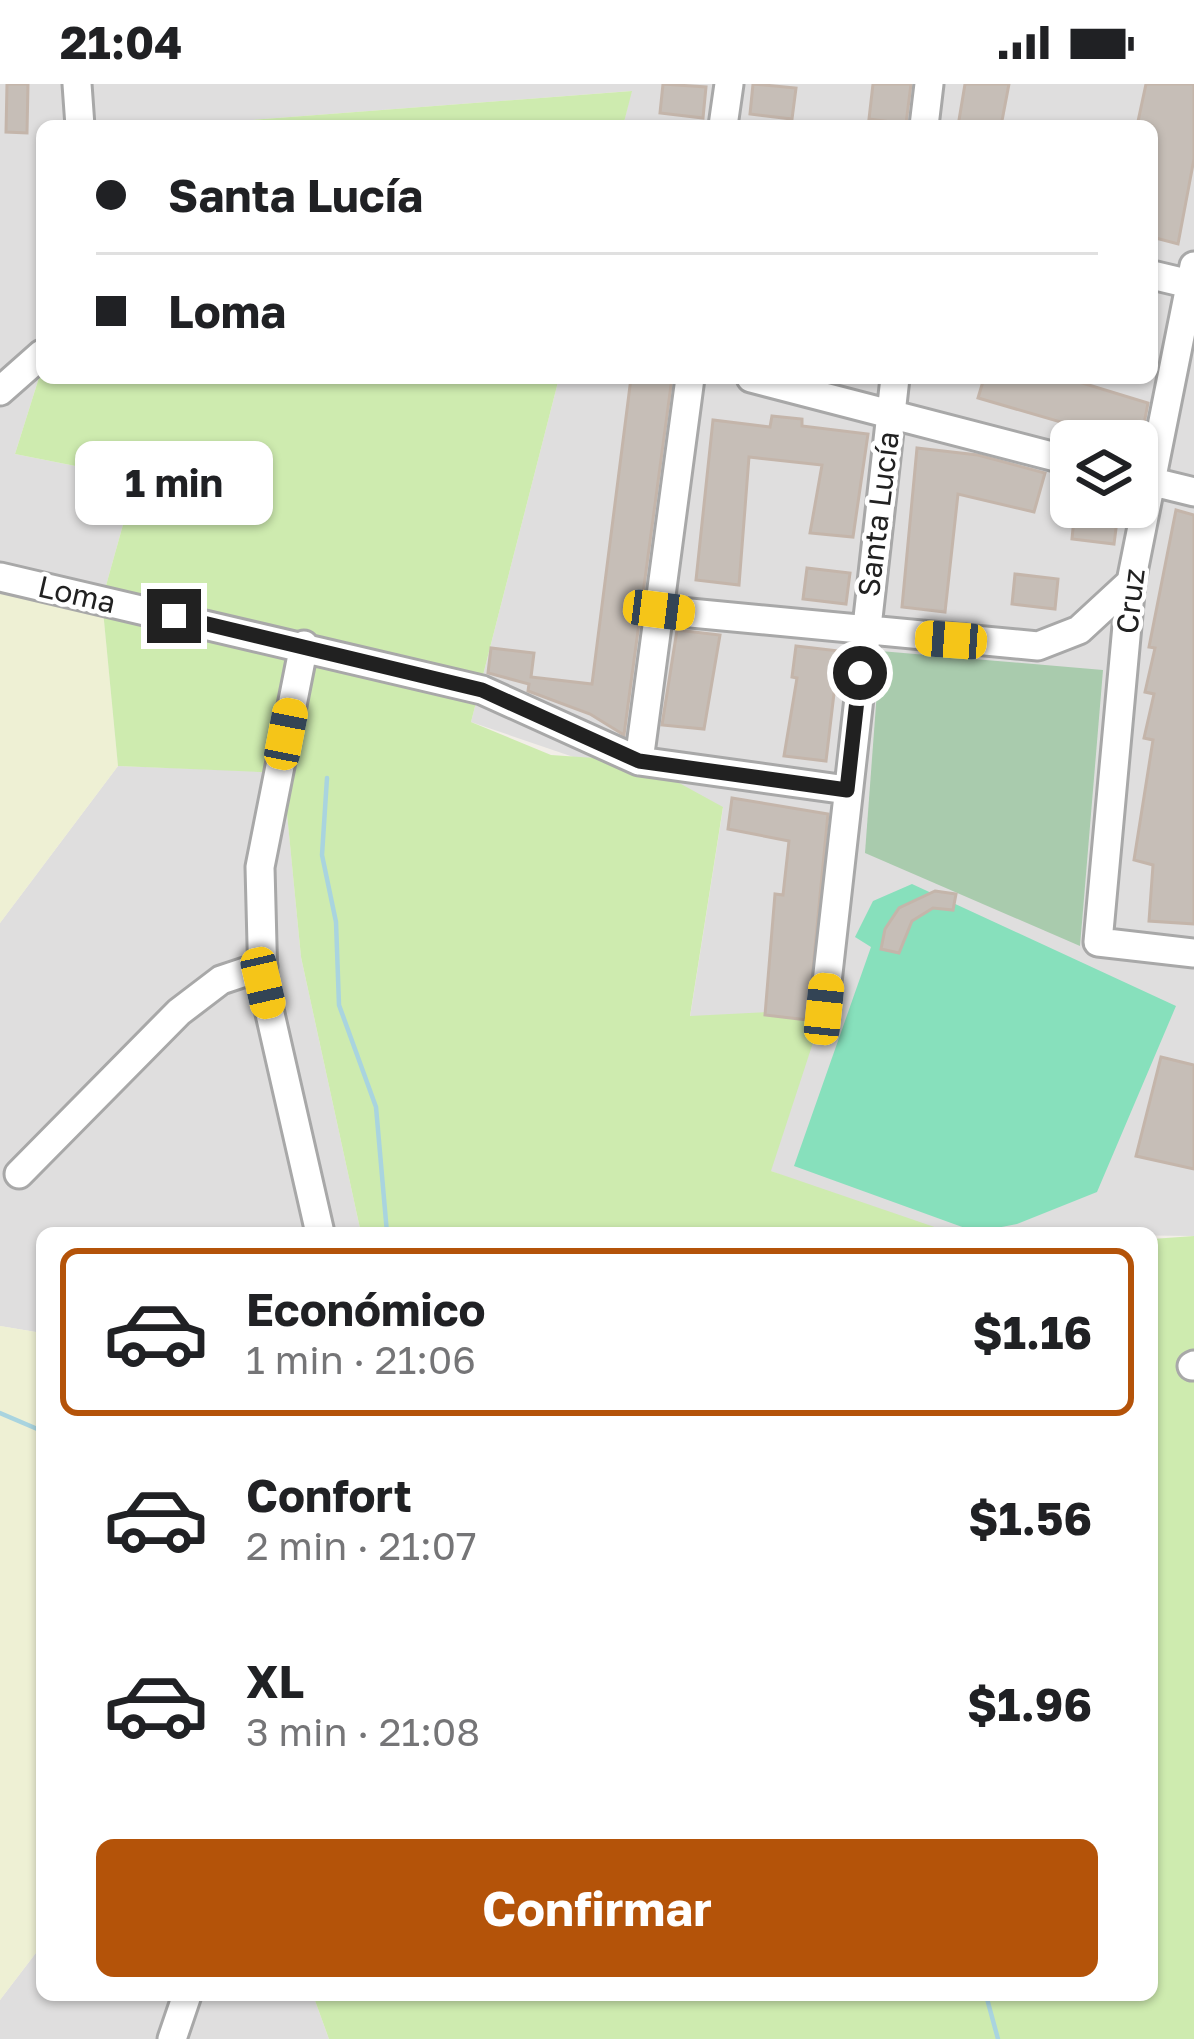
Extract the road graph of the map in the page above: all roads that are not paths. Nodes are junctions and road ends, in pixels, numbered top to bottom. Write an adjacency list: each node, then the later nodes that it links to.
1 (77, 84): 4 (street)
2 (729, 84): 5 (street)
3 (929, 84): 6 (street)
4 (80, 120)
5 (724, 120)
6 (925, 120)
7 (1158, 275): 8 (street)
8 (1193, 278): 15 (street, Cruz)
9 (36, 359): 13 (street)
10 (689, 384): 22 (street)
11 (774, 384): 14 (street)
12 (894, 384): 14 (street, Santa Lucía)
13 (0, 392)
14 (890, 414): 16 (street); 23 (street, Santa Lucía)
15 (1158, 420)
16 (1050, 456)
17 (1158, 483): 18 (street)
18 (1194, 492)
19 (1137, 528): 21 (street, Cruz)
20 (0, 577): 24 (street, Loma)
21 (1131, 582): 23 (street); 27 (street, Cruz)
22 (659, 610): 23 (street); 25 (street)
23 (863, 634): 26 (street, Santa Lucía)
24 (304, 645): 25 (street, Loma); 28 (street)
25 (639, 761): 26 (street, Loma)
26 (847, 790): 29 (street, Santa Lucía)
27 (1194, 953)
28 (262, 965): 30 (street); 31 (street)
29 (824, 1009)
30 (20, 1174)
31 (319, 1227)
32 (185, 2001): 33 (street)
33 (172, 2039)

